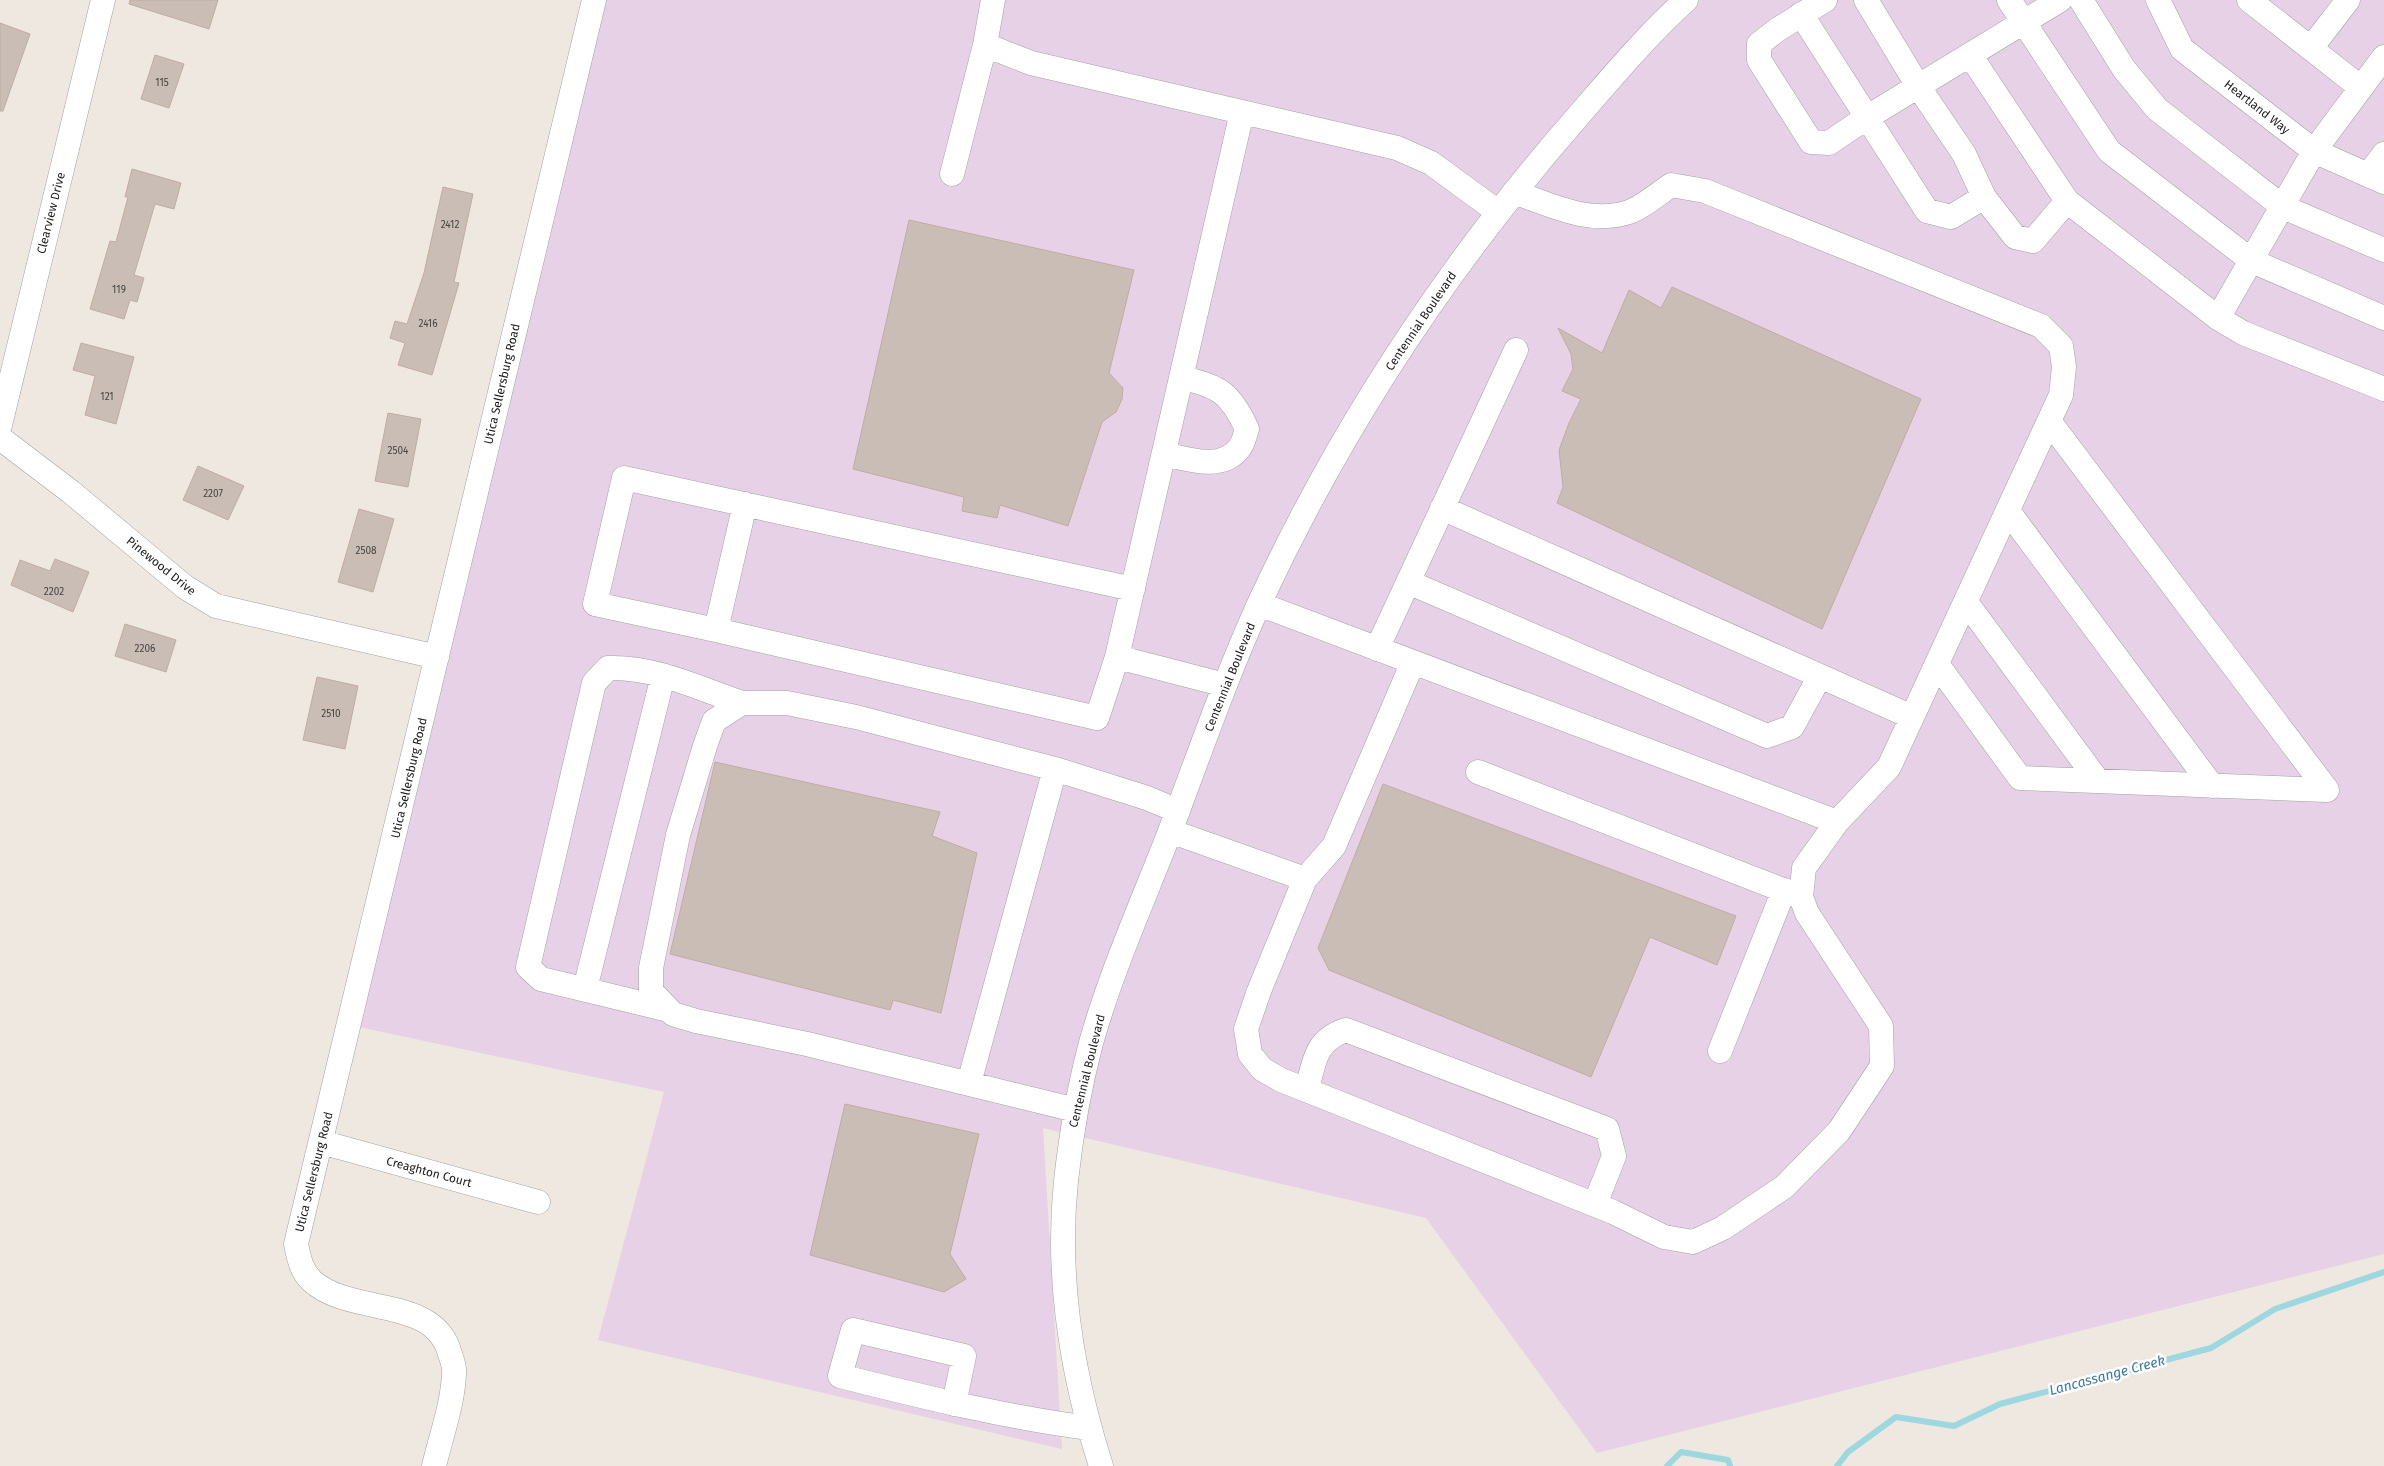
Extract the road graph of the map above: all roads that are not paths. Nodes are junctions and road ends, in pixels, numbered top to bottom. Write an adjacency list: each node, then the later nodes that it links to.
1 (103, 0): 40 (street, Clearview Drive)
2 (594, 0): 52 (street, Utica Sellersburg Road)
3 (993, 0): 15 (street)
4 (1686, 0): 27 (street, Centennial Boulevard)
5 (1825, 0): 13 (street)
6 (1866, 0): 19 (street)
7 (2009, 0): 14 (street)
8 (2060, 0): 14 (street)
9 (2081, 0): 30 (street)
10 (2158, 0): 23 (street, Heartland Way)
11 (2249, 0): 16 (street)
12 (2348, 0): 16 (street)
13 (1801, 14): 22 (street); 22 (street)
14 (2023, 23): 17 (street); 33 (street)
15 (985, 45): 21 (street); 25 (street)
16 (2310, 48): 20 (street)
17 (1970, 55): 19 (street); 29 (street)
18 (2384, 57): 20 (street)
19 (1918, 86): 22 (street); 28 (street)
20 (2360, 87): 23 (street)
21 (1242, 112): 31 (street); 37 (street)
22 (1866, 118): 28 (street)
23 (2314, 151): 26 (street, Heartland Way); 30 (street)
24 (2384, 154): 26 (street)
25 (952, 174)
26 (2376, 179)
27 (1514, 192): 31 (street, Centennial Boulevard); 39 (street)
28 (1984, 197): 29 (street)
29 (2067, 201): 34 (street)
30 (2282, 207): 32 (street); 33 (street)
31 (1498, 212): 49 (street, Centennial Boulevard)
32 (2384, 250)
33 (2252, 261): 34 (street); 35 (street)
34 (2218, 318): 38 (street)
35 (2384, 318)
36 (1516, 350): 44 (street)
37 (1181, 378): 42 (street); 42 (street)
38 (2384, 389)
39 (2049, 421): 45 (street); 64 (street)
40 (0, 425)
41 (0, 438): 52 (street, Pinewood Drive)
42 (1164, 454): 47 (street)
43 (745, 504): 47 (street); 50 (street); 50 (street)
44 (1442, 508): 46 (street); 57 (street)
45 (2008, 510): 48 (street); 64 (street)
46 (1408, 582): 51 (street); 57 (street)
47 (1132, 589): 53 (street)
48 (1966, 602): 55 (street); 63 (street)
49 (1259, 604): 51 (street); 58 (street, Centennial Boulevard)
50 (716, 630): 53 (street)
51 (1377, 649): 54 (street)
52 (437, 657): 75 (street, Utica Sellersburg Road)
53 (1117, 657): 58 (street)
54 (1413, 662): 66 (street); 67 (street)
55 (1937, 664): 60 (street); 63 (street)
56 (663, 676): 59 (street); 69 (street); 69 (street)
57 (1820, 676): 60 (street)
58 (1225, 685): 65 (street, Centennial Boulevard)
59 (742, 703): 61 (street); 70 (street)
60 (1912, 717): 66 (street)
61 (1055, 770): 65 (street); 72 (street)
62 (1478, 772): 68 (street)
63 (2098, 781): 64 (street)
64 (2212, 786)
65 (1174, 821): 67 (street); 74 (street, Centennial Boulevard)
66 (1837, 822): 68 (street)
67 (1305, 879): 73 (street)
68 (1792, 893): 71 (street); 77 (street)
69 (586, 990): 70 (street)
70 (669, 1010): 72 (street)
71 (1720, 1051)
72 (968, 1083): 74 (street)
73 (1307, 1090): 77 (street); 77 (street)
74 (1076, 1110): 79 (street, Centennial Boulevard)
75 (321, 1142): 76 (street, Creaghton Court); 80 (street, Utica Sellersburg Road)
76 (538, 1202)
77 (1595, 1204)
78 (954, 1404): 78 (street); 79 (street)
79 (1089, 1428): 81 (street, Centennial Boulevard)
80 (434, 1466)
81 (1101, 1466)

